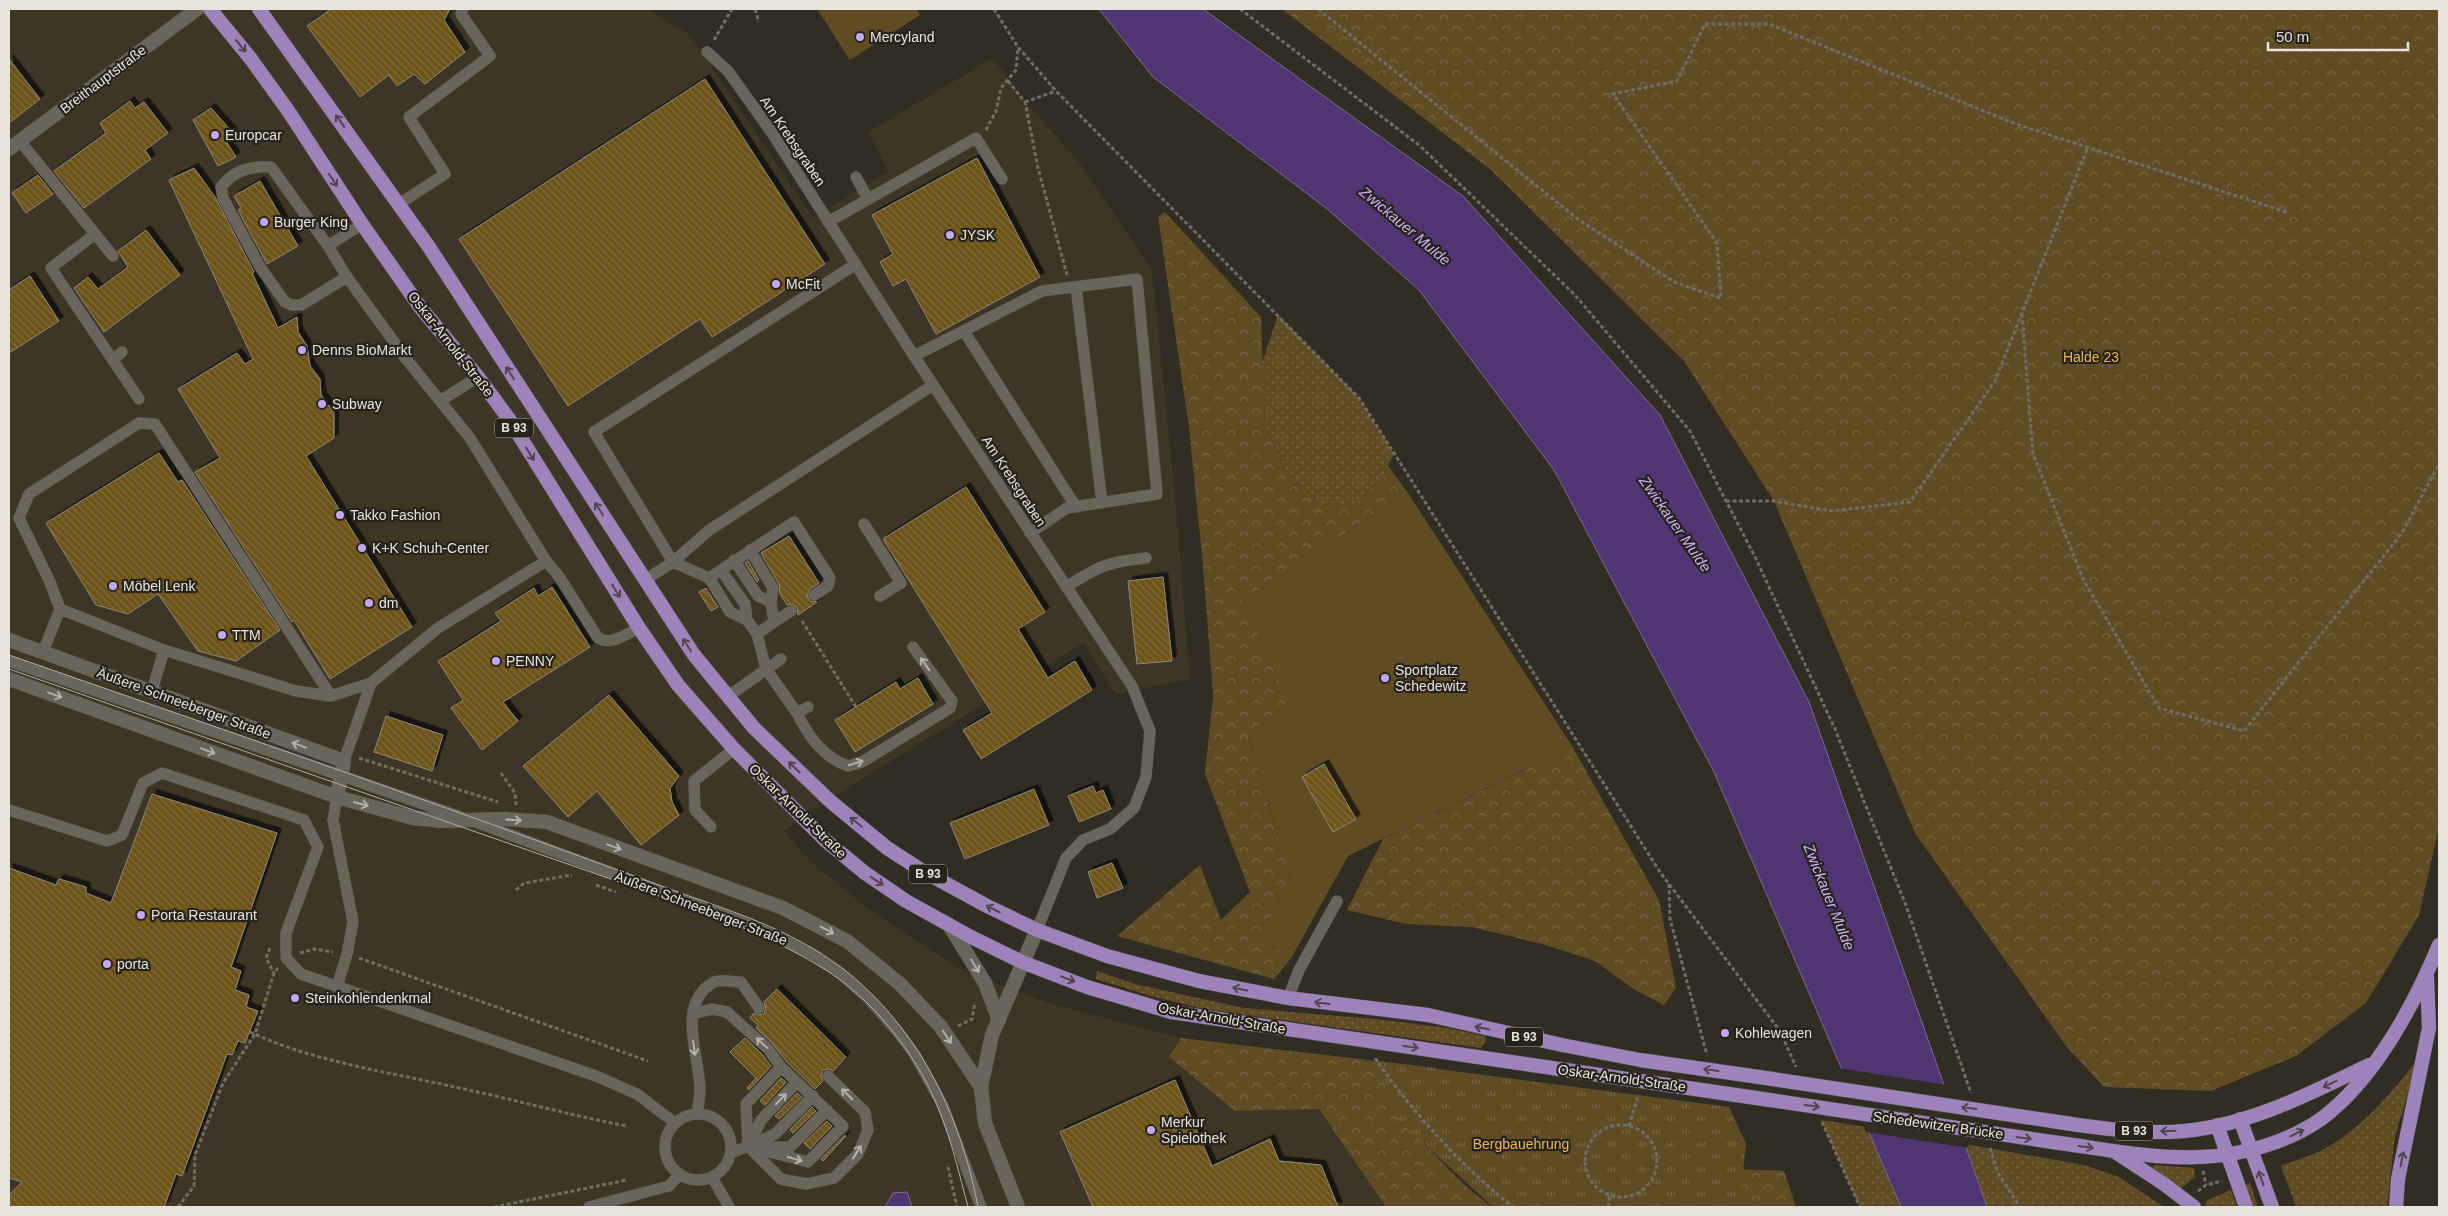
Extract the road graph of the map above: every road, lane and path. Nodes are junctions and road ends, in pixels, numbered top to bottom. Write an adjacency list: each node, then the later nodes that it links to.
1 (196, 9): 17 (street, Breithauptstraße)
2 (210, 9): 25 (main road, Oskar-Arnold-Straße / B 93, one-way to 25)
3 (259, 9): 22 (main road, Oskar-Arnold-Straße / B 93, one-way to 3)
4 (463, 9): 22 (lane)
5 (732, 9): 12 (path)
6 (755, 9): 10 (path)
7 (994, 9): 11 (path)
8 (1240, 9): 42 (path)
9 (1318, 9): 18 (path)
10 (759, 22)
11 (1018, 47): 13 (path); 14 (path)
12 (707, 52): 24 (lane, Am Krebsgraben)
13 (1008, 81): 15 (path); 16 (path)
14 (1056, 91): 15 (path); 92 (path)
15 (1025, 102): 31 (path)
16 (976, 138): 20 (lane); 21 (lane)
17 (14, 145): 26 (lane)
18 (2088, 147): 23 (path); 32 (path)
19 (856, 177): 21 (lane)
20 (1002, 179)
21 (868, 199): 24 (lane)
22 (399, 204): 54 (main road, Oskar-Arnold-Straße / B 93, one-way to 22)
23 (2289, 213)
24 (828, 222): 29 (lane, Am Krebsgraben)
25 (362, 224): 27 (lane); 37 (main road, Oskar-Arnold-Straße / B 93)
26 (94, 234): 28 (lane); 36 (lane)
27 (328, 246): 30 (lane); 30 (lane)
28 (113, 256)
29 (856, 264): 35 (lane, Am Krebsgraben); 51 (lane)
30 (347, 277): 40 (lane)
31 (1073, 287): 33 (lane); 43 (lane); 43 (lane)
32 (2022, 314): 41 (path); 42 (path)
33 (964, 331): 35 (lane); 44 (lane)
34 (122, 352): 36 (lane)
35 (914, 356): 38 (lane, Am Krebsgraben)
36 (113, 360): 39 (lane)
37 (478, 377): 40 (lane); 63 (main road, Oskar-Arnold-Straße / B 93, one-way to 63)
38 (933, 385): 46 (lane, Am Krebsgraben); 51 (lane)
39 (139, 399)
40 (440, 401): 50 (lane)
41 (2439, 464)
42 (1726, 501): 121 (path)
43 (1102, 503): 44 (lane)
44 (1076, 507): 46 (lane)
45 (864, 524): 57 (lane)
46 (1030, 533): 55 (lane, Am Krebsgraben)
47 (750, 550): 49 (lane); 56 (lane); 58 (lane)
48 (1146, 558): 55 (lane)
49 (734, 560): 52 (lane); 58 (lane)
50 (546, 561): 63 (lane); 73 (lane)
51 (673, 562): 53 (lane); 54 (lane)
52 (721, 570): 53 (lane); 61 (lane)
53 (709, 578): 61 (lane)
54 (645, 580): 76 (main road, Oskar-Arnold-Straße / B 93, one-way to 54)
55 (1066, 587): 97 (lane, Am Krebsgraben)
56 (814, 595)
57 (880, 596)
58 (771, 602): 62 (lane)
59 (60, 610): 67 (lane); 68 (lane); 75 (lane)
60 (794, 612): 62 (lane); 77 (path)
61 (747, 620): 64 (lane)
62 (774, 622): 64 (lane)
63 (639, 628): 80 (main road, Oskar-Arnold-Straße / B 93)
64 (757, 634): 71 (lane)
65 (9, 640): 68 (street, Äußere Schneeberger Straße)
66 (913, 647): 79 (lane, one-way to 66)
67 (164, 650): 74 (lane); 75 (lane)
68 (43, 652): 74 (street, Äußere Schneeberger Straße)
69 (781, 659): 71 (lane)
70 (9, 662): 83 (lane, Äußere Schneeberger Straße)
71 (766, 669): 76 (lane); 79 (lane)
72 (9, 679): 84 (street, Äußere Schneeberger Straße, one-way to 84)
73 (371, 682): 75 (lane); 81 (lane)
74 (152, 691): 81 (street, Äußere Schneeberger Straße, one-way to 74)
75 (331, 696)
76 (727, 697): 97 (main road, Oskar-Arnold-Straße / B 93, one-way to 76)
77 (856, 707)
78 (808, 708): 79 (lane)
79 (798, 713)
80 (734, 749): 89 (lane); 96 (main road, Oskar-Arnold-Straße / B 93, one-way to 96)
81 (346, 758): 83 (street); 85 (path)
82 (501, 773): 86 (path)
83 (341, 776): 84 (street); 88 (lane, Äußere Schneeberger Straße)
84 (337, 797): 88 (street, Äußere Schneeberger Straße, one-way to 88); 99 (lane)
85 (499, 803)
86 (508, 806)
87 (9, 810): 100 (lane)
88 (465, 819): 120 (street, Äußere Schneeberger Straße, one-way to 120); 148 (lane, Äußere Schneeberger Straße)
89 (711, 827)
90 (569, 872): 93 (path)
91 (588, 880): 94 (path)
92 (1669, 883): 114 (path); 115 (path)
93 (516, 890)
94 (623, 894)
95 (1337, 901): 104 (lane)
96 (949, 925): 101 (main road, Oskar-Arnold-Straße / B 93); 107 (street, one-way to 107)
97 (1037, 930): 101 (street, Äußere Schneeberger Straße); 104 (main road, Oskar-Arnold-Straße / B 93, one-way to 97)
98 (2439, 945): 102 (main road)
99 (347, 954): 100 (path); 103 (lane); 111 (path)
100 (286, 958): 103 (lane); 109 (path)
101 (1022, 962): 107 (street, Äußere Schneeberger Straße); 110 (main road, Oskar-Arnold-Straße / B 93, one-way to 110)
102 (2427, 975): 112 (main road); 157 (main road, one-way to 102)
103 (337, 987): 128 (lane)
104 (1288, 998): 115 (main road, Oskar-Arnold-Straße / B 93, one-way to 104)
105 (758, 1008): 106 (lane)
106 (693, 1014): 113 (lane, one-way to 106); 125 (lane, one-way to 125)
107 (999, 1020): 120 (street, Äußere Schneeberger Straße)
108 (250, 1032): 109 (path)
109 (255, 1034): 130 (path); 143 (path)
110 (1363, 1040): 118 (main road, Oskar-Arnold-Straße / B 93, one-way to 118); 150 (path)
111 (648, 1061)
112 (2374, 1063): 126 (main road, one-way to 126); 134 (main road, one-way to 112)
113 (781, 1066): 119 (lane); 132 (lane)
114 (1796, 1068)
115 (1711, 1070): 117 (main road, Oskar-Arnold-Straße / B 93)
116 (828, 1076): 132 (lane, one-way to 116)
117 (1759, 1077): 129 (main road, Schedewitzer Brücke / B 93, one-way to 117, bridge)
118 (1642, 1081): 123 (main road, Oskar-Arnold-Straße / B 93); 131 (path)
119 (798, 1082): 122 (lane); 132 (lane, one-way to 119)
120 (981, 1087): 149 (street, Äußere Schneeberger Straße)
121 (1972, 1095)
122 (812, 1096): 124 (lane); 132 (lane)
123 (1763, 1099): 135 (main road, Schedewitzer Brücke / B 93, one-way to 135, bridge)
124 (827, 1110): 132 (lane); 132 (lane, one-way to 124)
125 (697, 1114): 128 (lane); 136 (lane)
126 (2240, 1119): 129 (main road, B 93); 134 (main road)
127 (1821, 1120): 152 (path)
128 (675, 1123): 139 (lane)
129 (2217, 1125): 137 (main road)
130 (627, 1126)
131 (1629, 1126): 142 (path); 142 (path)
132 (748, 1146): 136 (lane)
133 (1989, 1147): 153 (path)
134 (2251, 1148): 137 (main road, B 93); 156 (main road, one-way to 134)
135 (2112, 1150): 137 (main road, B 93); 154 (main road, B 93)
136 (731, 1154): 140 (lane)
137 (2227, 1154): 155 (main road)
138 (946, 1161): 147 (path)
139 (680, 1174): 140 (lane); 145 (lane)
140 (712, 1177): 146 (lane)
141 (632, 1179): 144 (path)
142 (1610, 1196): 151 (path)
143 (178, 1207)
144 (494, 1207)
145 (589, 1207)
146 (729, 1207)
147 (957, 1207)
148 (981, 1207)
149 (1018, 1207)
150 (1513, 1207)
151 (1608, 1207)
152 (1860, 1207)
153 (2020, 1207)
154 (2194, 1207)
155 (2246, 1207)
156 (2272, 1207)
157 (2396, 1207)

